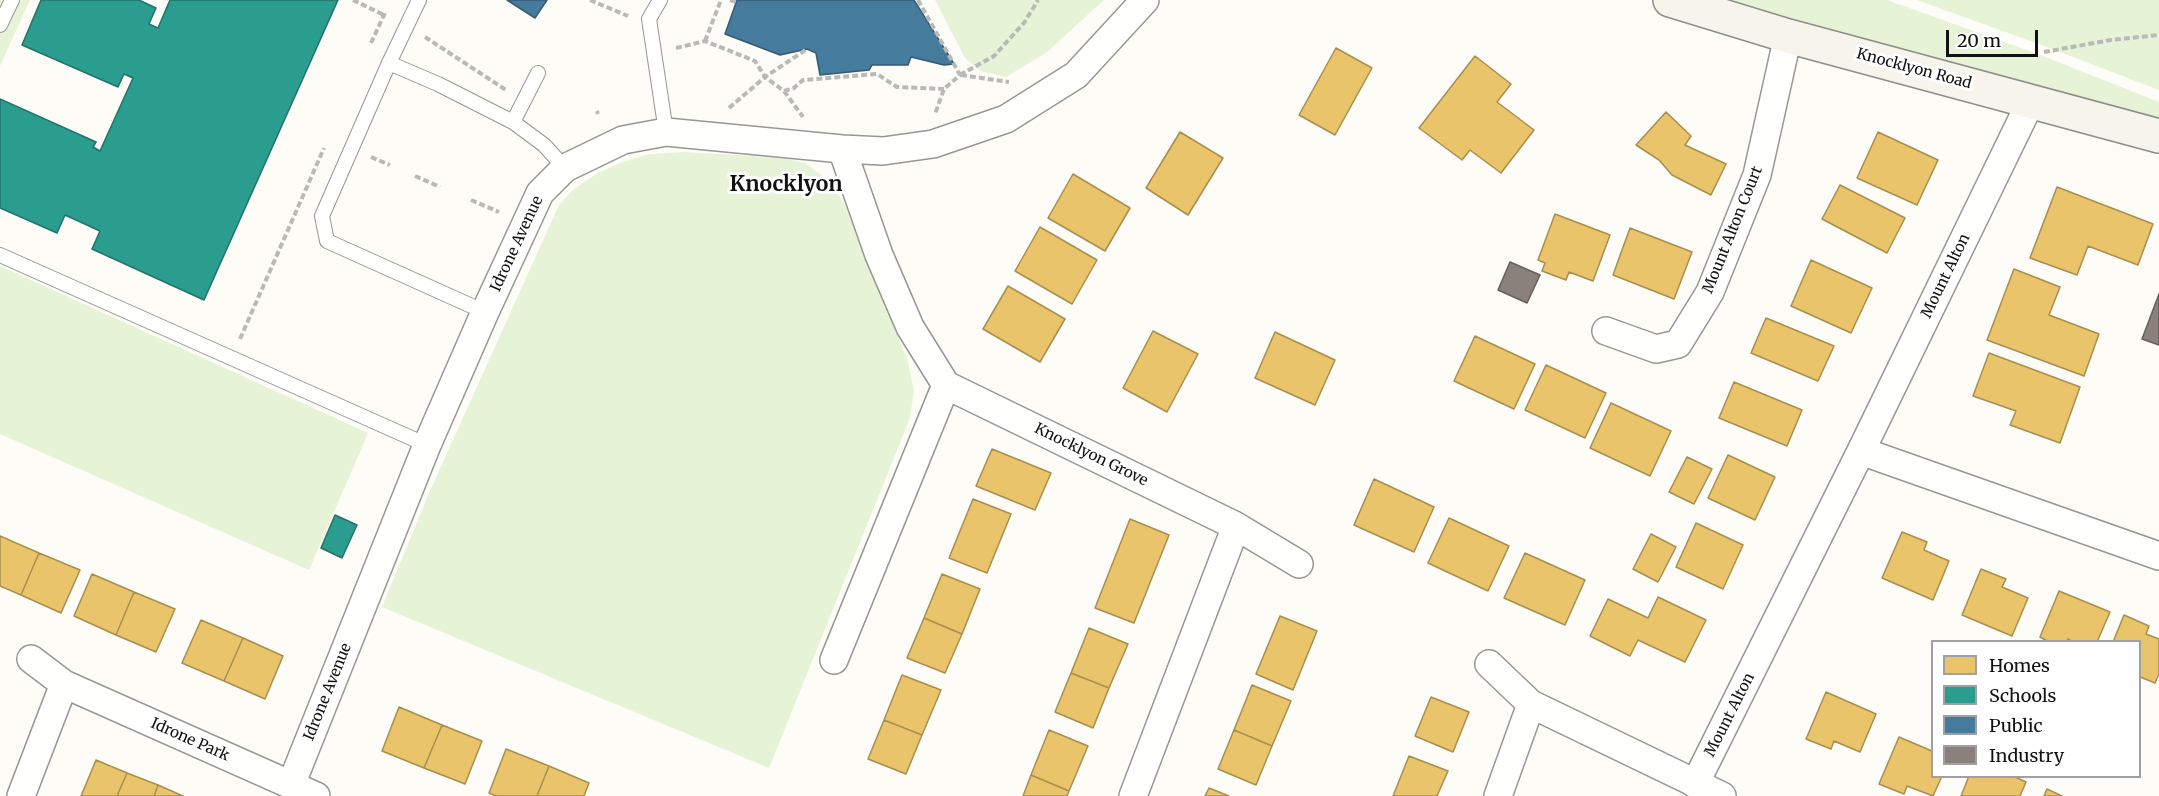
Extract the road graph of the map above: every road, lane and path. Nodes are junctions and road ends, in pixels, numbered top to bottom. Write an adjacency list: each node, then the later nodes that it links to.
1 (12, 0): 15 (lane)
2 (353, 0): 13 (path)
3 (419, 0): 23 (lane)
4 (590, 0): 14 (path)
5 (660, 0): 14 (lane)
6 (721, 0): 19 (path)
7 (730, 0): 12 (path)
8 (918, 0): 25 (path)
9 (1038, 0): 25 (path)
10 (1145, 0): 38 (street, Idrone Avenue)
11 (1670, 0): 18 (street, Knocklyon Road)
12 (736, 3)
13 (384, 15)
14 (649, 20): 21 (lane)
15 (0, 25)
16 (419, 33): 29 (path)
17 (2159, 35): 22 (path)
18 (1788, 36): 31 (street, Knocklyon Road); 48 (street, Mount Alton Court)
19 (705, 41): 21 (path); 26 (path)
20 (807, 49): 26 (path)
21 (654, 52): 36 (lane)
22 (2044, 52)
23 (388, 63): 35 (lane); 47 (lane)
24 (538, 73): 35 (lane)
25 (960, 75): 27 (path); 28 (path)
26 (765, 77): 30 (path); 32 (path)
27 (1013, 83)
28 (944, 89): 30 (path); 34 (path)
29 (508, 91)
30 (784, 92): 33 (path)
31 (2031, 101): 37 (street, Knocklyon Road); 51 (street, Mount Alton)
32 (726, 111)
33 (803, 117)
34 (934, 117)
35 (513, 122): 41 (lane)
36 (666, 132): 38 (street, Idrone Avenue); 41 (street, Idrone Avenue)
37 (2159, 136)
38 (842, 149): 49 (street)
39 (369, 157): 40 (path)
40 (390, 165)
41 (565, 168): 47 (street, Idrone Avenue)
42 (415, 176): 43 (path)
43 (441, 187)
44 (471, 200): 45 (path)
45 (503, 213)
46 (0, 255): 50 (lane)
47 (485, 312): 50 (street, Idrone Avenue)
48 (1606, 331)
49 (945, 385): 52 (street, Knocklyon Grove); 56 (street)
50 (427, 445): 61 (street, Idrone Avenue)
51 (1861, 451): 53 (street); 60 (street, Mount Alton)
52 (1236, 526): 54 (street, Knocklyon Grove); 64 (street)
53 (2159, 556)
54 (1299, 564)
55 (31, 659): 58 (street, Idrone Park)
56 (834, 660)
57 (1489, 664): 59 (street)
58 (64, 684): 61 (street, Idrone Park); 62 (street)
59 (1532, 705): 60 (street); 65 (street)
60 (1695, 784): 66 (street)
61 (291, 785): 63 (street, Idrone Park)
62 (21, 796)
63 (316, 796)
64 (1133, 796)
65 (1498, 796)
66 (1722, 796)

